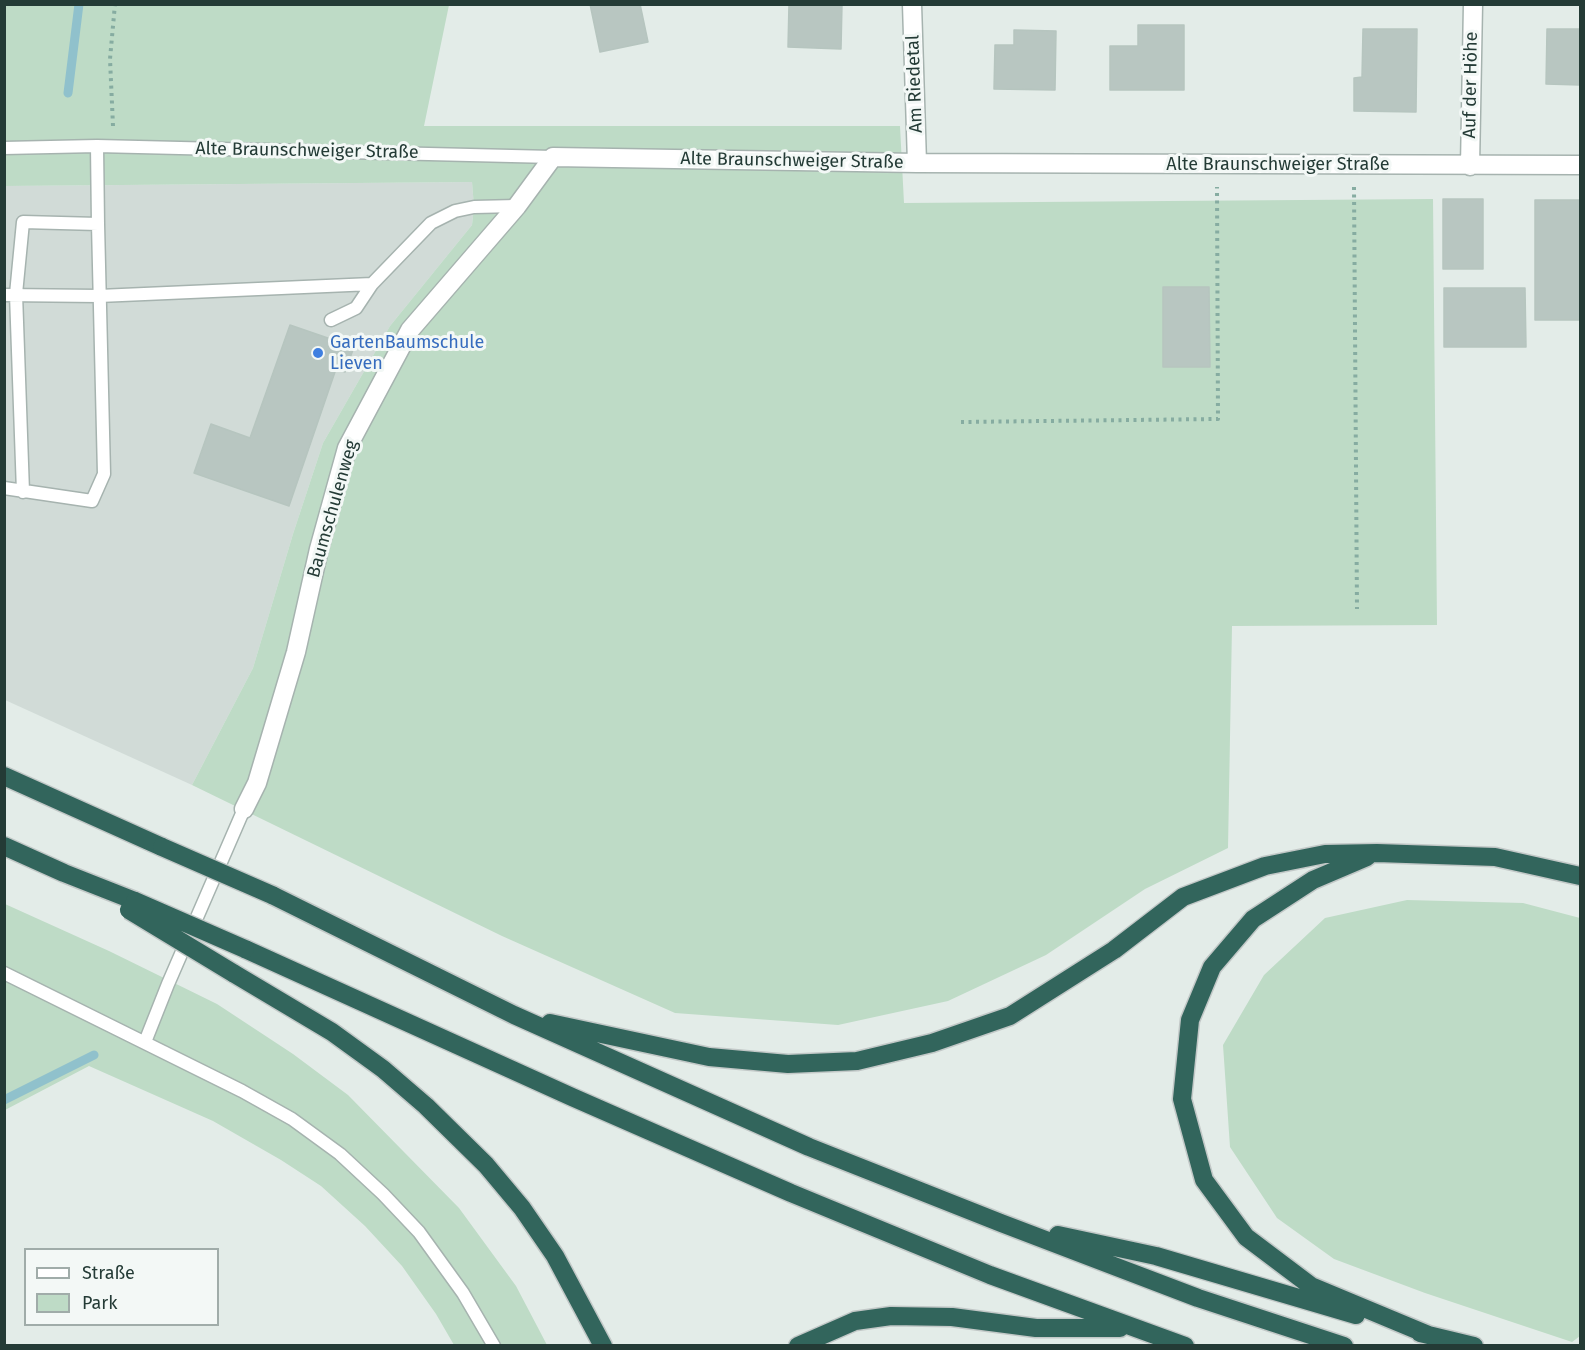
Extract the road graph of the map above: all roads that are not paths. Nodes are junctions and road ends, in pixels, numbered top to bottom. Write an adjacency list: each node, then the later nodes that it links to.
1 (912, 4): 6 (street, Am Riedetal)
2 (1473, 4): 8 (street, Auf der Höhe)
3 (97, 146): 4 (lane, Alte Braunschweiger Straße); 5 (lane, Alte Braunschweiger Straße); 10 (lane)
4 (4, 148)
5 (553, 157): 6 (street, Alte Braunschweiger Straße); 9 (street, Baumschulenweg)
6 (917, 163): 8 (street, Alte Braunschweiger Straße)
7 (1581, 165): 8 (street, Alte Braunschweiger Straße)
8 (1470, 166)
9 (517, 206): 11 (lane); 18 (street, Baumschulenweg)
10 (98, 224): 12 (lane); 13 (lane)
11 (372, 284): 13 (lane); 14 (lane)
12 (10, 294): 13 (lane); 16 (lane)
13 (99, 296): 16 (lane)
14 (332, 320)
15 (4, 488): 16 (lane)
16 (23, 492)
17 (4, 776): 24 (highway, bridge)
18 (244, 809): 25 (lane)
19 (4, 846): 22 (highway)
20 (1377, 853): 21 (highway); 24 (highway); 28 (highway)
21 (1581, 876)
22 (132, 906): 27 (highway, bridge); 30 (highway, bridge)
23 (4, 973): 25 (lane)
24 (514, 1015): 26 (highway)
25 (145, 1042): 29 (lane)
26 (1001, 1223): 28 (highway); 33 (highway)
27 (1134, 1328): 31 (highway); 32 (highway)
28 (1431, 1336): 34 (highway)
29 (494, 1346)
30 (603, 1346)
31 (798, 1346)
32 (1185, 1346)
33 (1344, 1346)
34 (1474, 1346)

